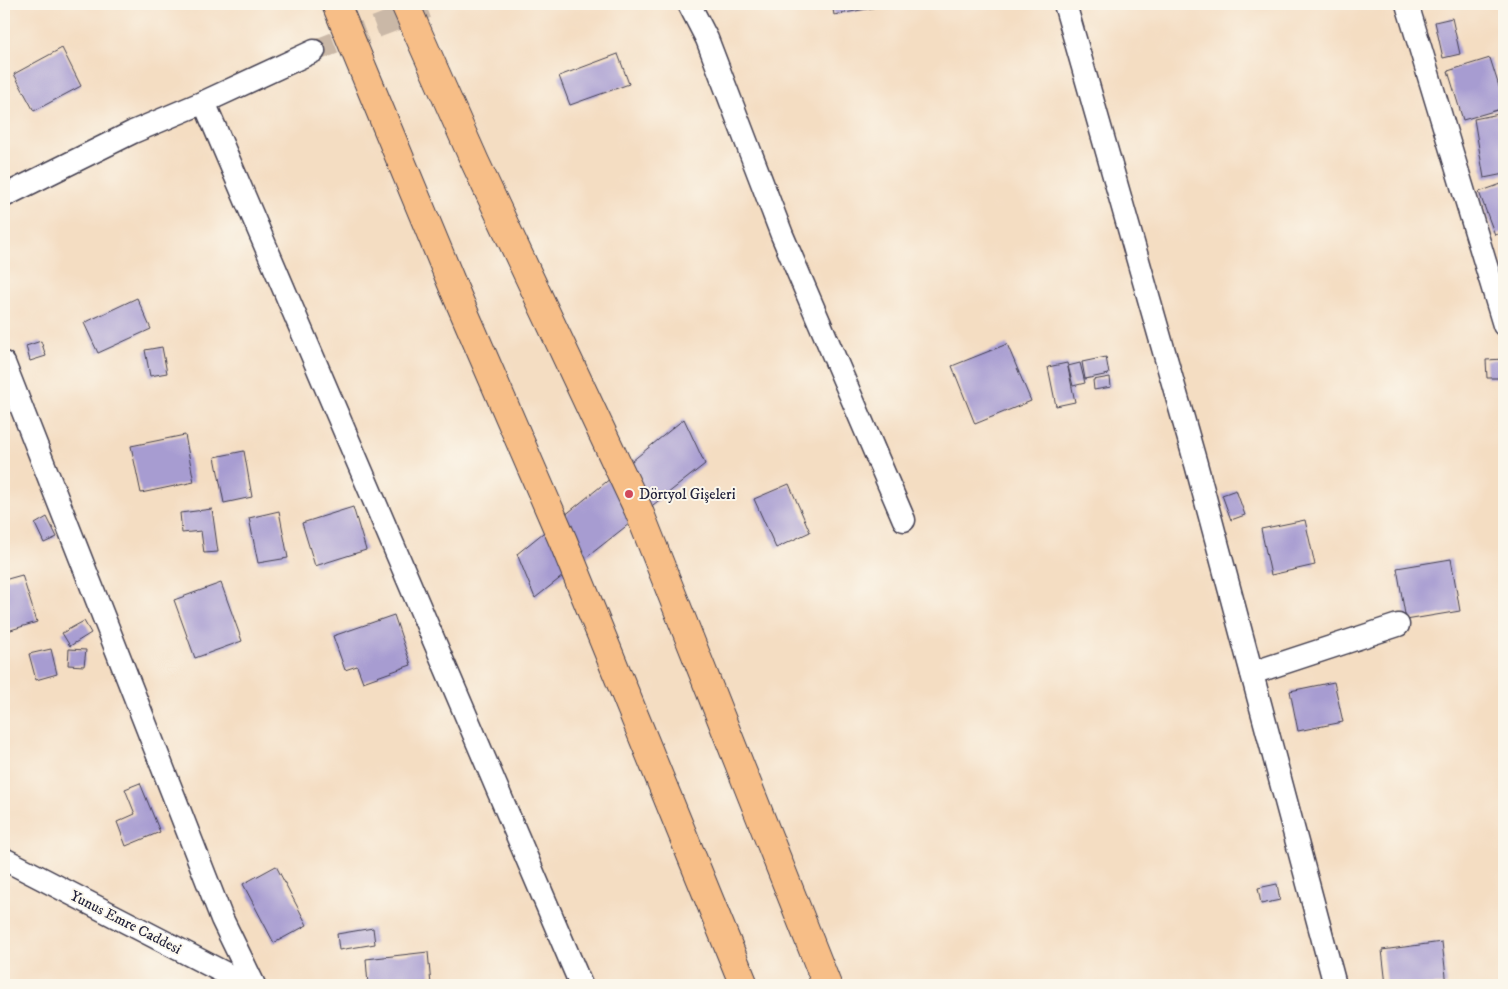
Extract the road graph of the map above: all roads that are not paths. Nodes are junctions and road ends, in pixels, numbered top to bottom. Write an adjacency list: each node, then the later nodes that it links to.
1 (336, 4): 18 (highway)
2 (406, 4): 19 (highway)
3 (689, 4): 11 (street)
4 (1065, 4): 13 (street)
5 (1407, 4): 9 (street)
6 (314, 51): 7 (street)
7 (204, 102): 8 (street); 17 (street)
8 (4, 196)
9 (1504, 325)
10 (4, 363): 16 (street)
11 (904, 520)
12 (1398, 626): 13 (street)
13 (1252, 673): 20 (street)
14 (4, 859): 15 (street, Yunus Emre Caddesi)
15 (248, 985)
16 (254, 985)
17 (581, 985)
18 (744, 985)
19 (827, 985)
20 (1335, 985)

